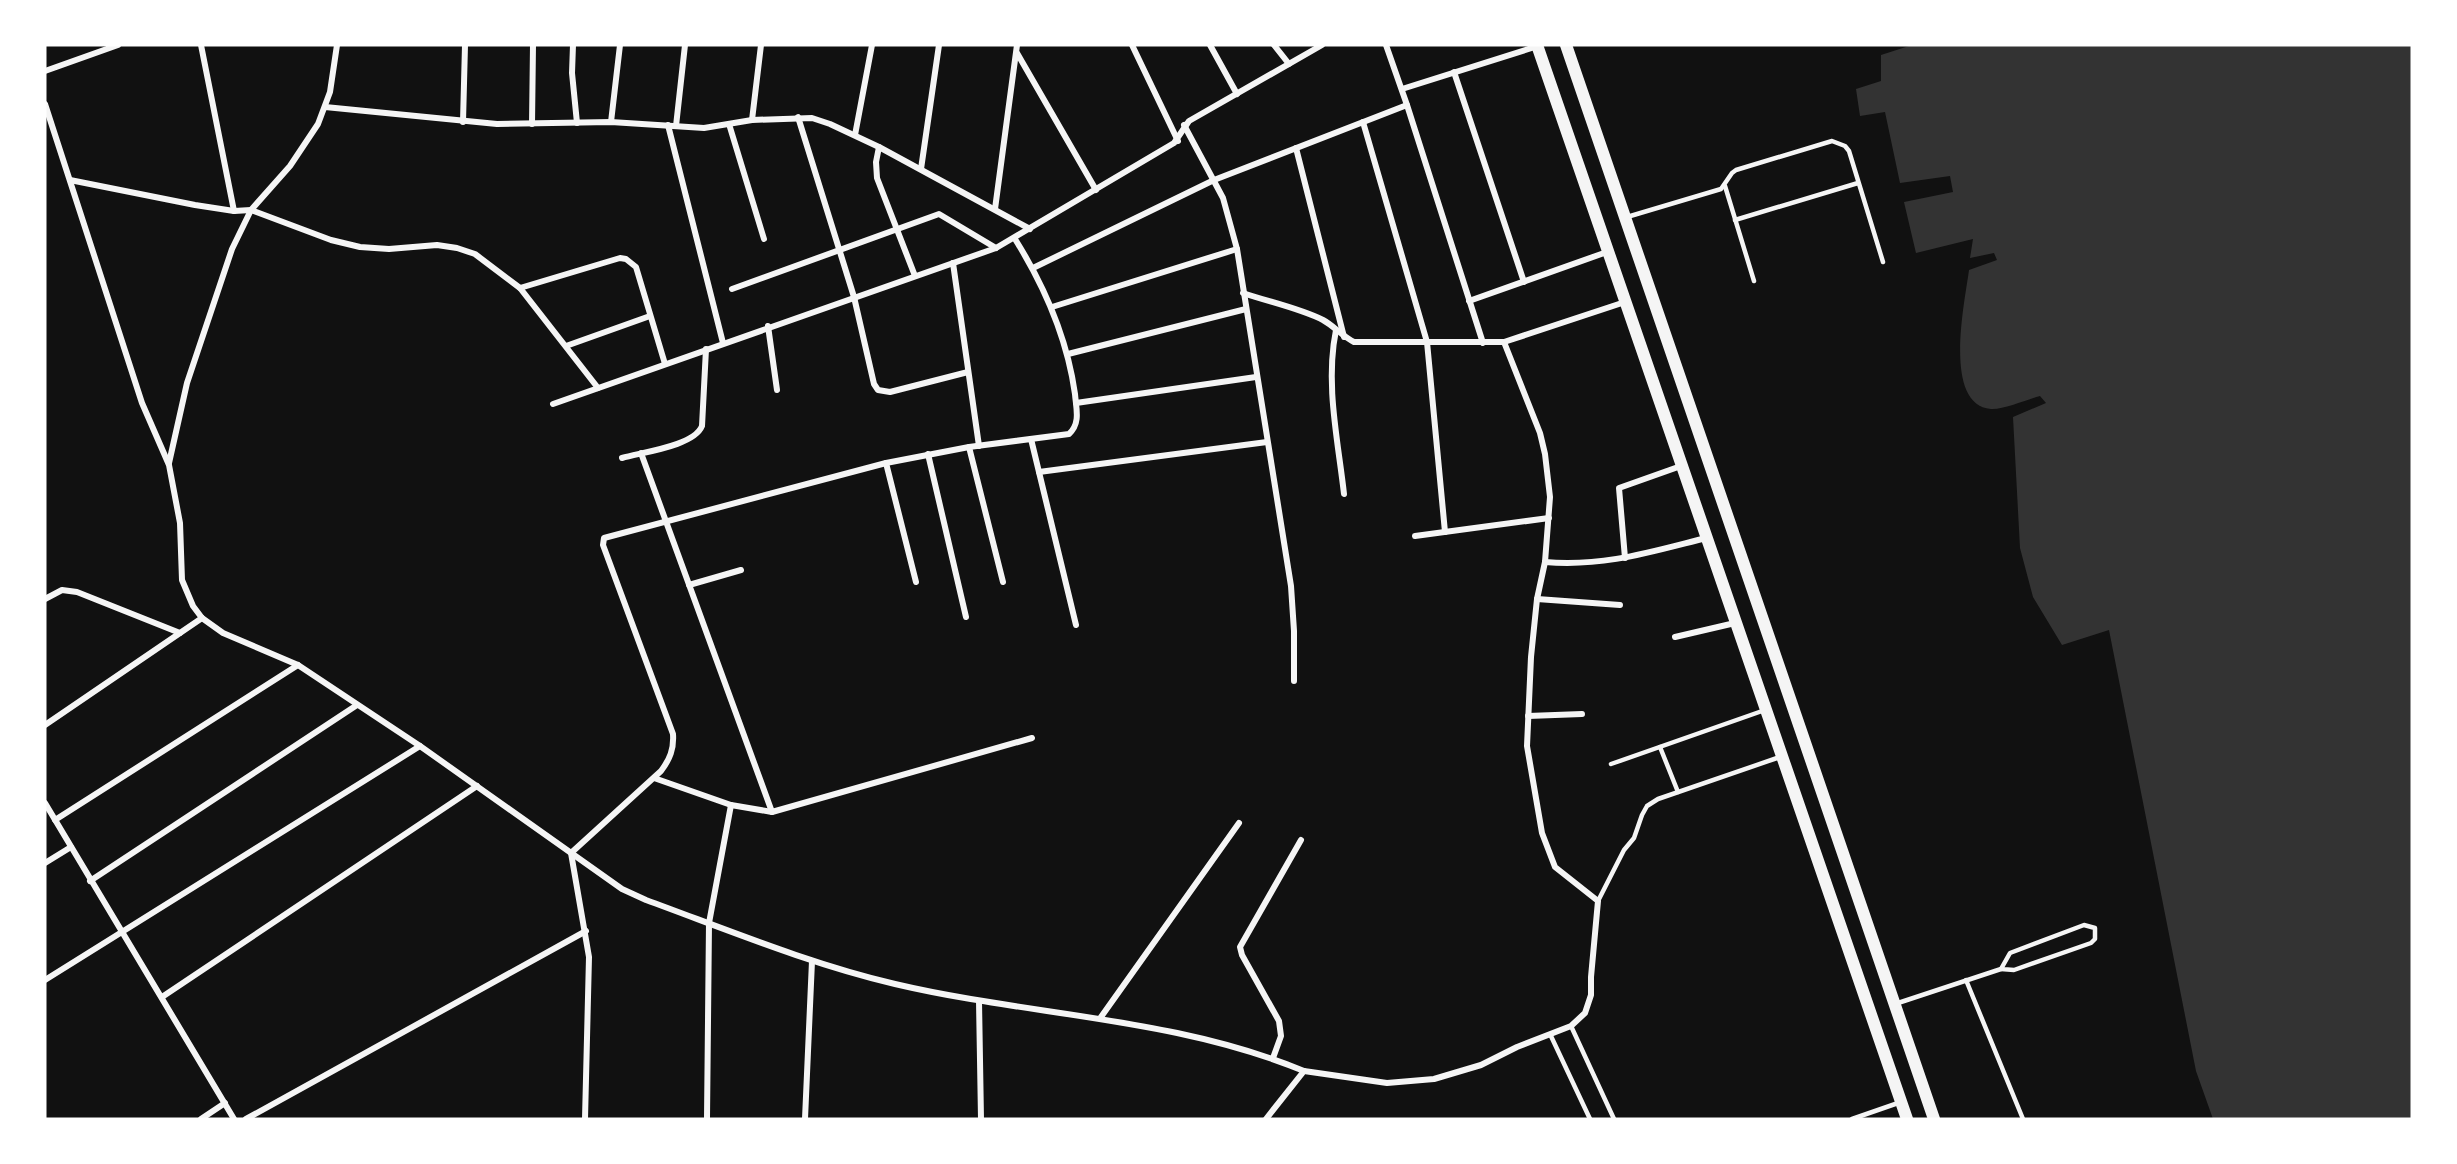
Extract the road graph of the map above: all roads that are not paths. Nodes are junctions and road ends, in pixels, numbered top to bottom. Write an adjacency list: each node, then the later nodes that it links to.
1 (118, 45): 21 (street)
2 (201, 45): 51 (street)
3 (337, 45): 27 (street)
4 (465, 45): 30 (street)
5 (533, 45): 34 (street)
6 (573, 45): 33 (street)
7 (620, 45): 31 (street)
8 (685, 45): 38 (street)
9 (761, 45): 29 (street)
10 (872, 45): 39 (street)
11 (939, 45): 43 (street)
12 (1132, 45): 40 (street)
13 (1210, 45): 24 (street)
14 (1274, 45): 20 (street)
15 (1322, 45): 20 (street)
16 (1386, 45): 23 (street)
17 (1566, 45): 52 (main road)
18 (1538, 46): 22 (street); 61 (main road)
19 (1017, 49): 48 (street); 49 (street)
20 (1289, 64): 24 (street)
21 (45, 71)
22 (1454, 72): 23 (street); 67 (street)
23 (1402, 89): 26 (street)
24 (1237, 94): 36 (street)
25 (45, 104): 44 (street)
26 (1407, 105): 32 (street); 72 (street)
27 (325, 107): 30 (street); 50 (street)
28 (798, 117): 29 (street); 39 (street); 60 (street)
29 (752, 120): 35 (street)
30 (463, 122): 34 (street)
31 (611, 122): 33 (street); 37 (street)
32 (1363, 122): 42 (street); 80 (street)
33 (577, 123): 34 (street)
34 (532, 124)
35 (729, 124): 38 (street); 56 (street)
36 (1184, 125): 40 (street); 45 (street)
37 (668, 126): 38 (street); 82 (street)
38 (676, 126)
39 (855, 135): 41 (street)
40 (1178, 141): 48 (street)
41 (879, 147): 43 (street); 55 (street)
42 (1296, 148): 45 (street); 79 (street)
43 (921, 169): 49 (street)
44 (70, 180): 51 (street); 102 (street)
45 (1214, 180): 59 (street); 64 (street)
46 (1858, 183): 47 (lane); 53 (lane); 62 (lane)
47 (1725, 186): 52 (lane); 53 (lane)
48 (1096, 190): 54 (street)
49 (995, 209): 54 (street)
50 (250, 210): 51 (street); 68 (street); 102 (street)
51 (234, 211)
52 (1625, 218): 161 (main road)
53 (1735, 220): 66 (lane)
54 (1030, 229): 57 (street)
55 (897, 230): 58 (street); 60 (street); 65 (street)
56 (764, 239)
57 (1015, 239): 58 (street); 64 (street)
58 (996, 248): 63 (street)
59 (1237, 249): 70 (street); 74 (street)
60 (839, 251): 69 (street); 71 (street)
61 (1607, 252): 67 (street); 73 (main road)
62 (1883, 262)
63 (953, 263): 65 (street); 88 (street)
64 (1033, 268): 74 (street)
65 (915, 276): 71 (street)
66 (1754, 280)
67 (1524, 282): 72 (street)
68 (520, 288): 76 (street); 84 (street)
69 (732, 289)
70 (1244, 293): 75 (street); 78 (street)
71 (854, 297): 77 (street); 88 (street)
72 (1470, 301): 83 (street)
73 (1625, 302): 81 (street); 103 (main road)
74 (1052, 307): 86 (street)
75 (1246, 309): 86 (street); 89 (street)
76 (651, 316): 84 (street); 87 (street)
77 (768, 326): 82 (street); 91 (street)
78 (1336, 330): 79 (street); 105 (street)
79 (1345, 338): 80 (street)
80 (1427, 342): 83 (street); 108 (street)
81 (1504, 342): 83 (street); 106 (street)
82 (723, 343): 85 (street)
83 (1483, 343)
84 (566, 346): 90 (street)
85 (706, 349): 87 (street); 98 (street)
86 (1068, 354): 92 (street)
87 (665, 364): 90 (street)
88 (968, 372): 96 (street)
89 (1256, 377): 92 (street); 95 (street)
90 (598, 388): 93 (street)
91 (777, 390)
92 (1076, 403): 94 (street)
93 (553, 404)
94 (1031, 439): 96 (street); 104 (street)
95 (1267, 442): 104 (street); 127 (street)
96 (979, 446): 97 (street)
97 (969, 447): 99 (street); 115 (street)
98 (641, 453): 100 (street); 107 (street)
99 (928, 454): 101 (street); 120 (street)
100 (622, 458)
101 (886, 463): 107 (street); 114 (street)
102 (169, 465): 121 (street)
103 (1681, 466): 110 (main road); 111 (street)
104 (1039, 471): 123 (street)
105 (1344, 494)
106 (1550, 518): 108 (street); 112 (street)
107 (666, 521): 116 (street); 138 (street)
108 (1444, 532): 109 (street)
109 (1415, 537)
110 (1706, 538): 111 (street); 122 (main road)
111 (1624, 558): 112 (street)
112 (1545, 562): 118 (street)
113 (741, 570): 116 (street)
114 (916, 582)
115 (1003, 582)
116 (689, 585): 143 (street)
117 (45, 599): 124 (street)
118 (1537, 599): 119 (street); 131 (street)
119 (1620, 606)
120 (966, 617)
121 (202, 618): 124 (street); 126 (street)
122 (1735, 623): 125 (street); 129 (main road)
123 (1076, 625)
124 (180, 633): 132 (street)
125 (1675, 637)
126 (298, 665): 128 (street); 144 (street)
127 (1294, 681)
128 (357, 705): 134 (street); 150 (street)
129 (1765, 710): 135 (lane); 136 (main road)
130 (1582, 714): 131 (street)
131 (1528, 716): 151 (street)
132 (45, 725)
133 (1032, 738): 143 (street)
134 (420, 746): 139 (street); 154 (street)
135 (1660, 747): 137 (lane); 140 (lane)
136 (1781, 757): 140 (lane); 167 (main road)
137 (1611, 764)
138 (654, 778): 142 (street); 148 (street)
139 (477, 786): 148 (street); 159 (street)
140 (1678, 792): 151 (lane)
141 (45, 803): 144 (street)
142 (731, 805): 143 (street); 152 (street)
143 (772, 813)
144 (55, 820): 147 (street)
145 (1239, 823): 162 (street)
146 (1301, 840): 165 (street)
147 (71, 847): 149 (street); 150 (street)
148 (571, 853): 152 (street); 153 (street)
149 (45, 862)
150 (90, 881): 154 (street)
151 (1598, 901): 163 (street)
152 (709, 923): 155 (street); 174 (street)
153 (586, 931): 169 (street); 172 (street)
154 (121, 932): 157 (street); 159 (street)
155 (813, 961): 160 (street); 175 (street)
156 (2001, 969): 156 (lane); 158 (lane)
157 (45, 980)
158 (1966, 980): 161 (lane); 183 (lane)
159 (162, 997): 168 (street)
160 (979, 1001): 162 (street); 176 (street)
161 (1895, 1004): 182 (main road)
162 (1101, 1017): 165 (street)
163 (1571, 1026): 164 (street); 179 (lane)
164 (1550, 1034): 166 (street); 178 (lane)
165 (1273, 1058): 166 (street)
166 (1304, 1071): 177 (street)
167 (1901, 1102): 180 (lane); 181 (main road)
168 (225, 1103): 170 (street); 171 (street)
169 (585, 1118): 173 (street)
170 (201, 1119)
171 (234, 1119)
172 (246, 1119)
173 (577, 1119)
174 (707, 1119)
175 (805, 1119)
176 (981, 1119)
177 (1266, 1119)
178 (1590, 1119)
179 (1614, 1119)
180 (1852, 1119)
181 (1907, 1119)
182 (1934, 1119)
183 (2023, 1119)

